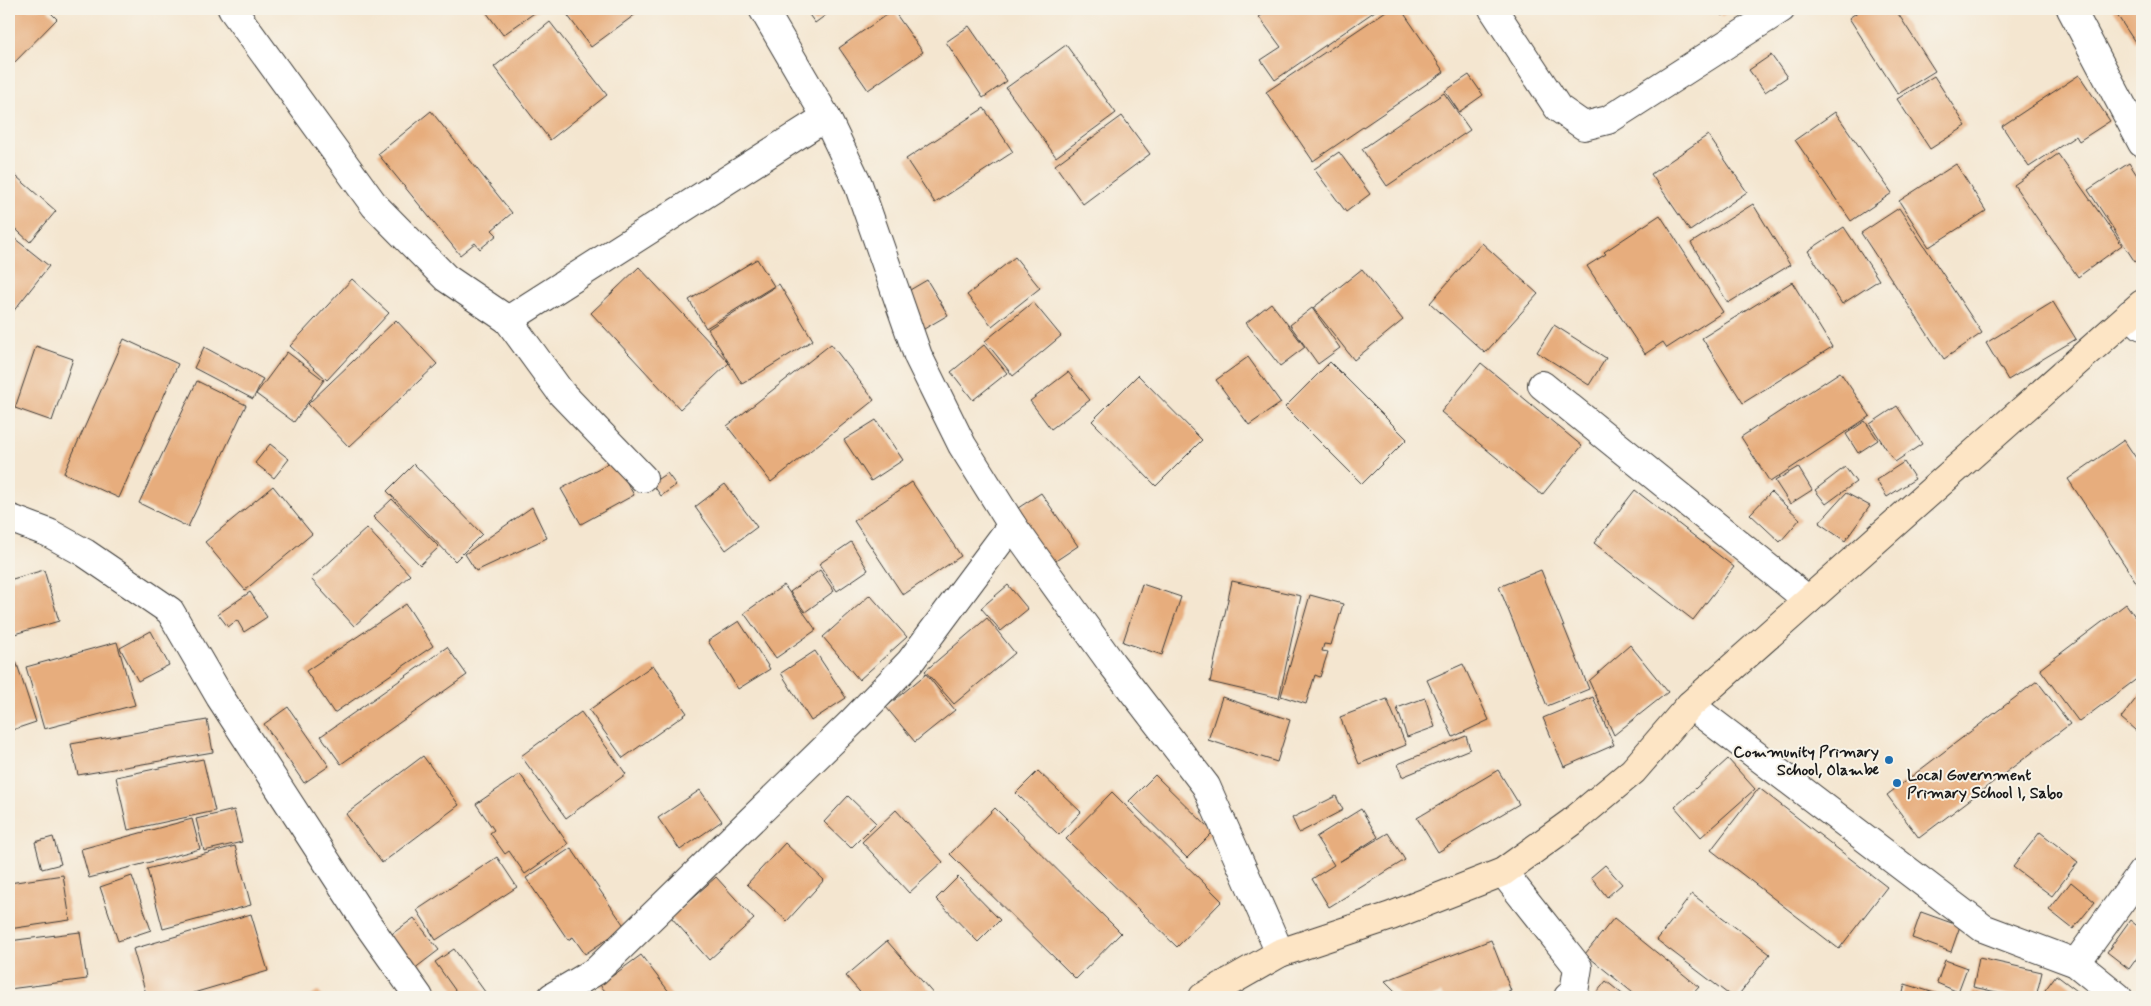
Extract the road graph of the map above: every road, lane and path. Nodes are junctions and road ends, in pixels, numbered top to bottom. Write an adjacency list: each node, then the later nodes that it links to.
1 (232, 9): 9 (street)
2 (763, 9): 6 (street)
3 (1493, 9): 4 (street)
4 (1781, 9)
5 (2071, 9): 7 (street)
6 (826, 117): 9 (street); 13 (street)
7 (2142, 143)
8 (2138, 314): 14 (main road)
9 (508, 320): 11 (street)
10 (1542, 385): 14 (street)
11 (643, 478)
12 (9, 518): 20 (street)
13 (1012, 525): 18 (street); 21 (street)
14 (1808, 600): 15 (main road)
15 (1690, 706): 16 (main road); 19 (street)
16 (1503, 872): 18 (main road); 23 (street)
17 (2142, 872): 19 (street)
18 (1280, 953): 22 (main road)
19 (2076, 963): 24 (street)
20 (419, 997)
21 (552, 997)
22 (1203, 997)
23 (1568, 997)
24 (2118, 997)

